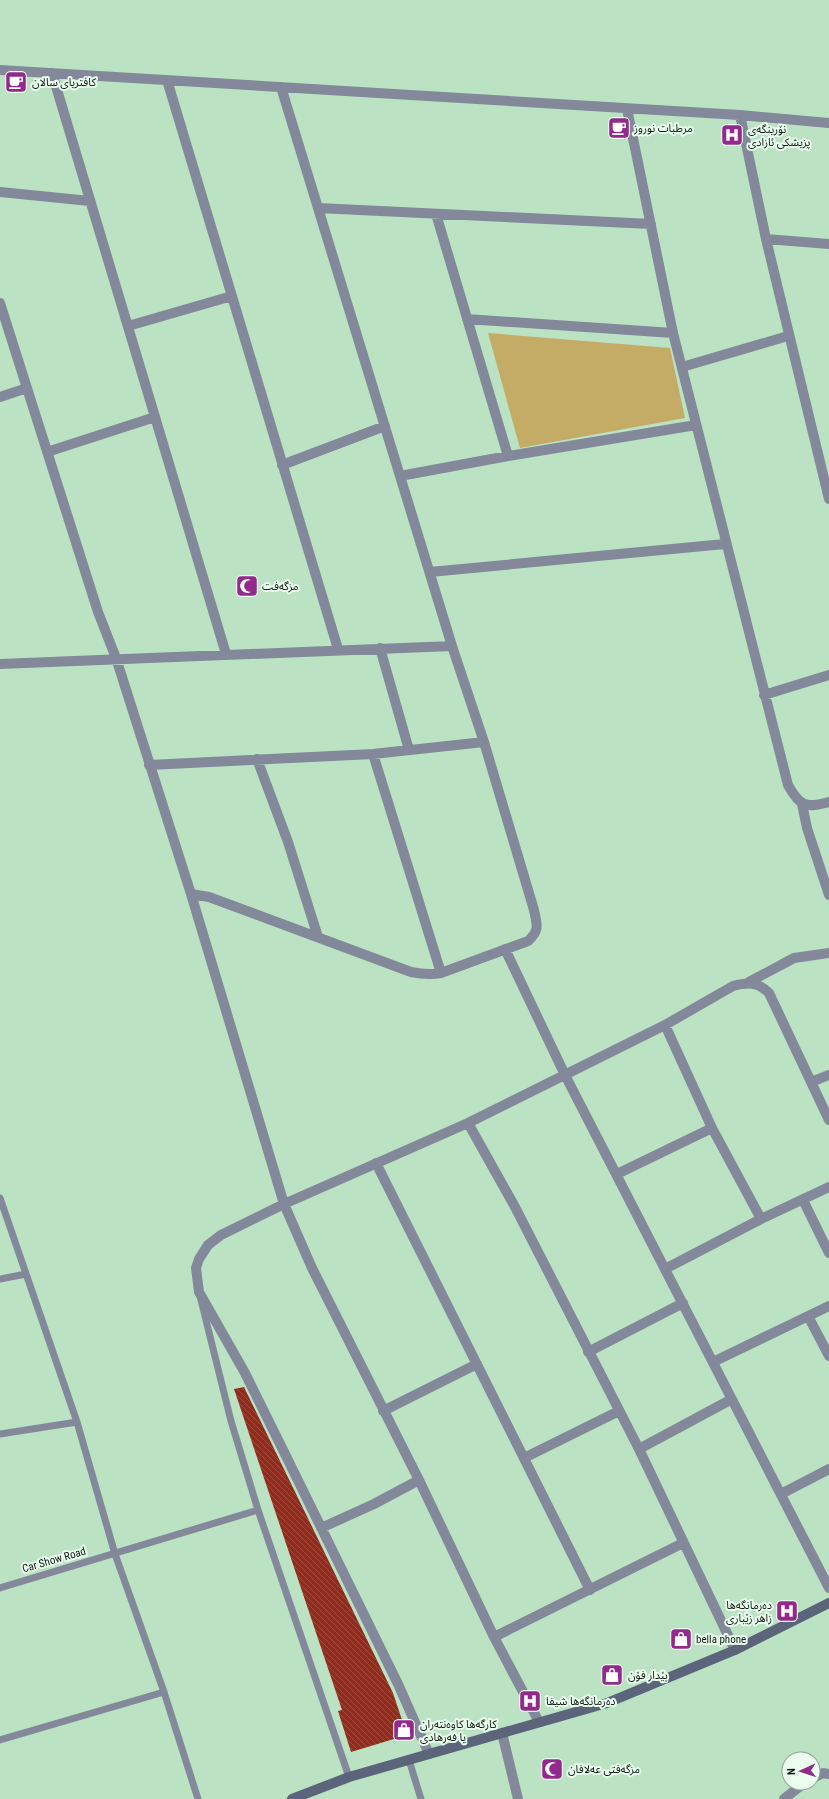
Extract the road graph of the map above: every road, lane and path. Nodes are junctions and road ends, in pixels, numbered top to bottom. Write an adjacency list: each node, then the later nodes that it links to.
1 (0, 70): 2 (street)
2 (52, 73): 3 (street); 9 (street)
3 (167, 80): 4 (street); 15 (street)
4 (282, 87): 5 (street); 10 (street)
5 (626, 109): 6 (street); 12 (street)
6 (740, 115): 7 (street); 13 (street)
7 (829, 123)
8 (0, 192): 9 (street)
9 (90, 201): 18 (street)
10 (318, 208): 11 (street); 26 (street)
11 (436, 214): 12 (street); 17 (street)
12 (651, 224): 19 (street)
13 (766, 239): 14 (street); 20 (street)
14 (829, 244)
15 (232, 296): 18 (street); 29 (street)
16 (0, 303): 22 (street)
17 (467, 319): 19 (street); 28 (street)
18 (128, 326): 24 (street)
19 (672, 333): 21 (street)
20 (788, 336): 21 (street); 31 (street)
21 (682, 368): 25 (street)
22 (27, 388): 23 (street); 27 (street)
23 (0, 397)
24 (155, 418): 27 (street); 37 (street)
25 (696, 425): 28 (street); 32 (street)
26 (385, 426): 29 (street); 30 (street)
27 (47, 452): 38 (street)
28 (508, 456): 30 (street)
29 (282, 465): 36 (street)
30 (400, 476): 33 (street)
31 (829, 499)
32 (725, 544): 33 (street); 41 (street)
33 (430, 572): 34 (street)
34 (452, 646): 35 (street); 42 (street)
35 (380, 648): 36 (street); 43 (street)
36 (338, 649): 37 (street)
37 (226, 654): 38 (street)
38 (116, 658): 39 (street); 46 (street)
39 (0, 664)
40 (829, 675): 41 (street)
41 (764, 695): 48 (street)
42 (484, 742): 43 (street); 52 (street)
43 (409, 750): 44 (street)
44 (373, 754): 45 (street); 54 (street)
45 (257, 759): 46 (street); 51 (street)
46 (149, 765): 49 (street)
47 (829, 802): 48 (street)
48 (802, 804): 50 (street)
49 (192, 894): 51 (street); 68 (street)
50 (829, 895)
51 (318, 937): 54 (street)
52 (505, 949): 54 (street); 57 (street)
53 (829, 953): 55 (street)
54 (441, 973)
55 (748, 982): 56 (street); 59 (street)
56 (665, 1025): 57 (street); 62 (street)
57 (565, 1075): 61 (street); 64 (street)
58 (829, 1075): 59 (street)
59 (811, 1082): 60 (street)
60 (829, 1120)
61 (468, 1123): 63 (street); 78 (street)
62 (712, 1128): 64 (street); 69 (street)
63 (376, 1163): 68 (street); 81 (street)
64 (617, 1174): 71 (street)
65 (829, 1187): 67 (street)
66 (0, 1198): 72 (lane)
67 (803, 1200): 69 (street); 70 (street)
68 (284, 1204): 74 (street); 84 (street)
69 (761, 1220): 71 (street)
70 (829, 1253)
71 (665, 1268): 75 (street)
72 (26, 1274): 73 (lane); 85 (lane)
73 (0, 1279)
74 (199, 1292): 92 (lane); 93 (street)
75 (683, 1303): 78 (street); 80 (street)
76 (829, 1306): 77 (street)
77 (808, 1316): 79 (street); 80 (street)
78 (588, 1352): 83 (street)
79 (829, 1356)
80 (713, 1362): 82 (street)
81 (477, 1364): 84 (street); 88 (street)
82 (732, 1399): 87 (street); 91 (street)
83 (619, 1411): 87 (street); 88 (street)
84 (383, 1412): 90 (street)
85 (77, 1422): 86 (lane); 95 (lane)
86 (0, 1434)
87 (639, 1449): 94 (street)
88 (524, 1458): 98 (street)
89 (829, 1469): 91 (street)
90 (419, 1480): 93 (street); 100 (street)
91 (781, 1494): 97 (street)
92 (258, 1510): 95 (lane, Car Show Road); 108 (lane)
93 (321, 1528): 106 (street)
94 (683, 1543): 98 (street); 101 (street)
95 (115, 1554): 96 (lane, Car Show Road); 102 (lane)
96 (0, 1588)
97 (829, 1588)
98 (590, 1590): 100 (street)
99 (829, 1603): 101 (main road)
100 (494, 1637): 103 (street)
101 (735, 1650): 103 (main road)
102 (164, 1692): 105 (lane); 111 (lane)
103 (539, 1722): 104 (main road)
104 (502, 1733): 106 (main road); 114 (street)
105 (0, 1740)
106 (429, 1754): 107 (main road)
107 (408, 1760): 108 (main road); 113 (lane)
108 (349, 1777): 110 (main road)
109 (794, 1791): 115 (street)
110 (304, 1797): 112 (main road)
111 (198, 1799)
112 (292, 1799)
113 (421, 1799)
114 (518, 1799)
115 (784, 1799)

